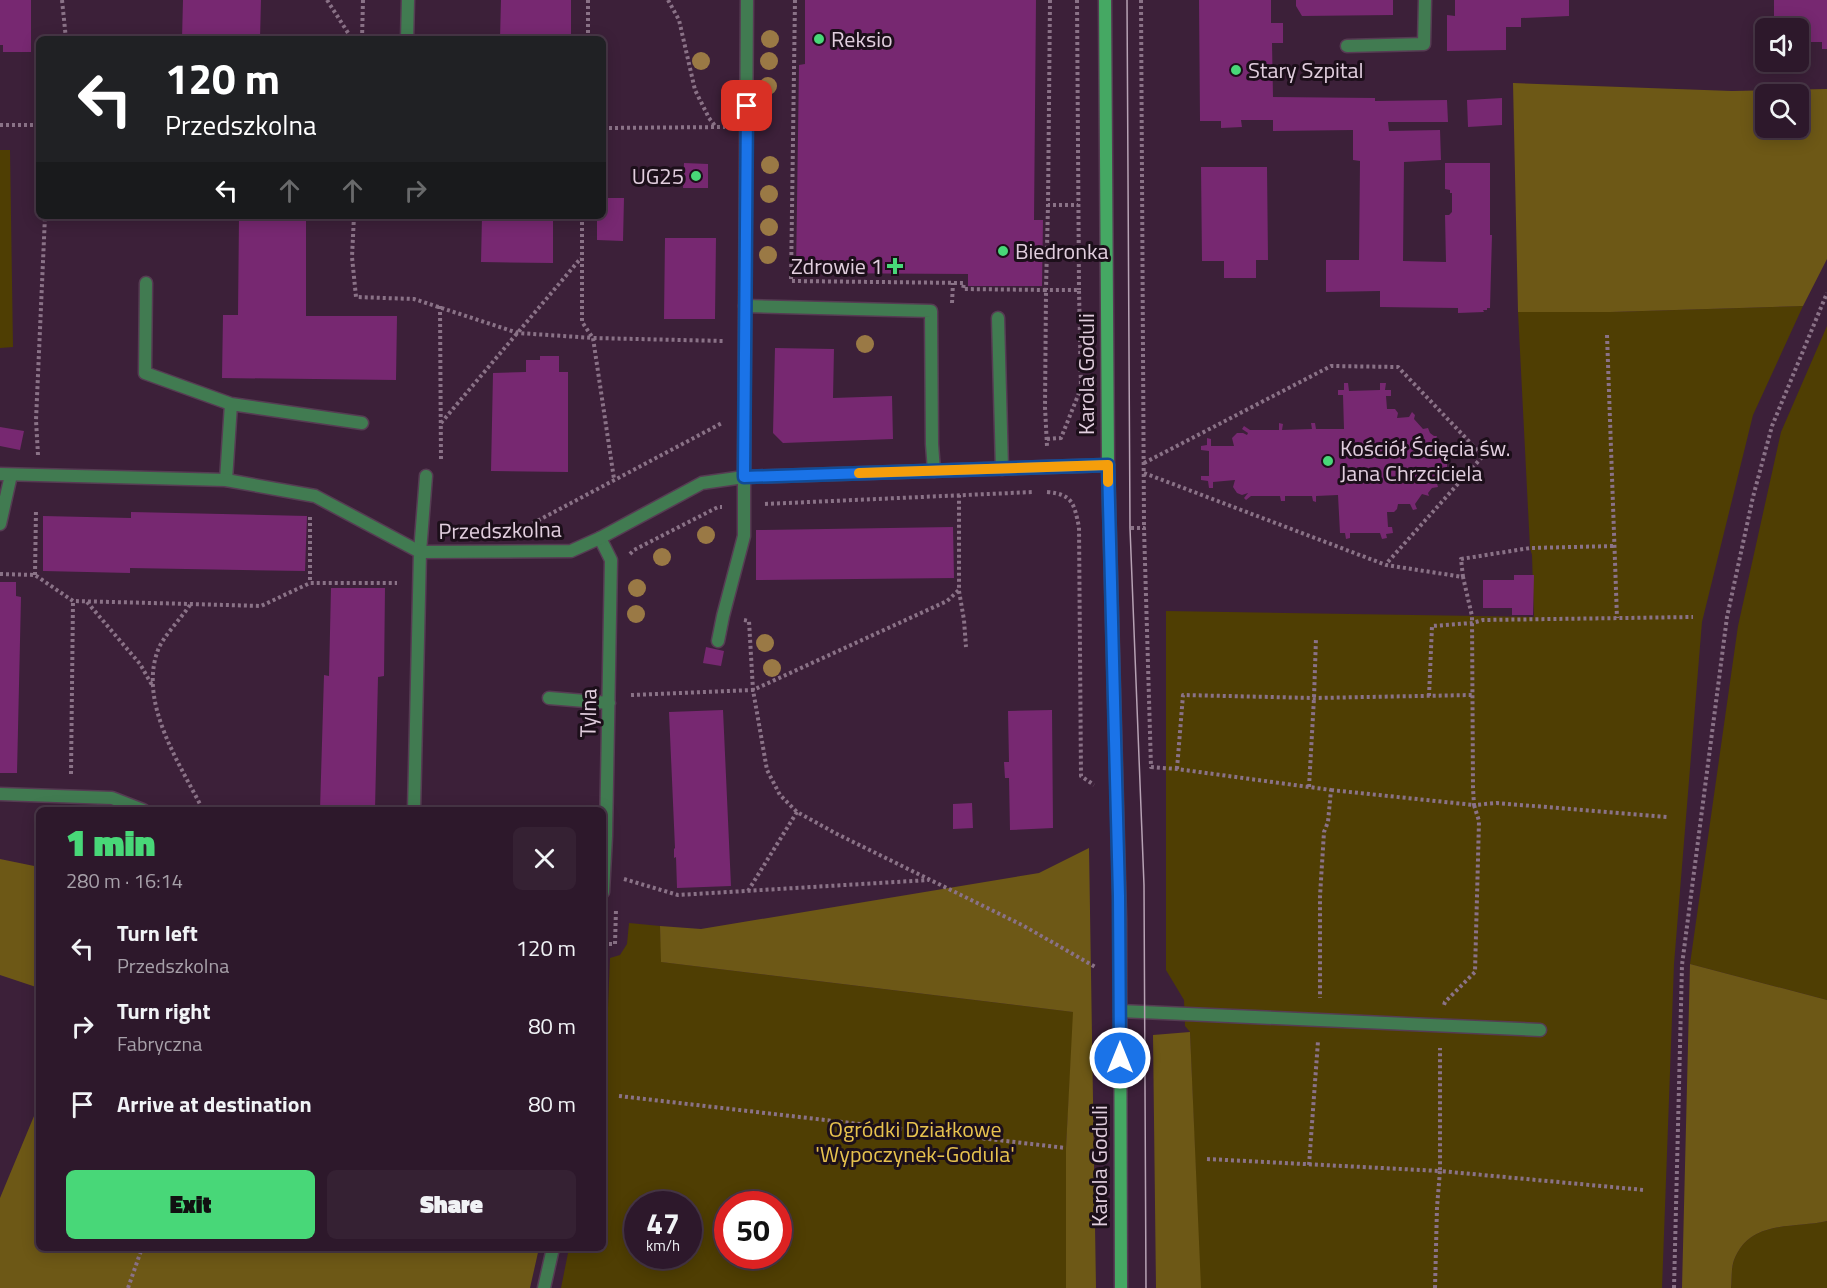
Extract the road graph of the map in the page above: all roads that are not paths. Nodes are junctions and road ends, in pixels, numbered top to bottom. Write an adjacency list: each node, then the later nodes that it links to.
1 (408, 0): 5 (street)
2 (747, 0): 8 (street)
3 (1105, 0): 12 (main road, Karola Goduli)
4 (1425, 0): 6 (street)
5 (407, 36)
6 (1347, 46)
7 (146, 283): 10 (street)
8 (745, 306): 14 (street); 17 (street)
9 (998, 318): 13 (street)
10 (231, 404): 11 (street); 18 (street)
11 (362, 423)
12 (1108, 465): 13 (street, Przedszkolna); 29 (main road, Karola Goduli)
13 (1002, 469): 14 (street, Przedszkolna)
14 (934, 471): 17 (street, Przedszkolna)
15 (5, 475): 18 (street, Przedszkolna); 19 (street)
16 (426, 476): 21 (street)
17 (744, 477): 20 (street, Przedszkolna); 22 (street)
18 (226, 480): 21 (street, Przedszkolna)
19 (0, 524)
20 (600, 538): 21 (street, Przedszkolna); 24 (street, Tylna)
21 (420, 552): 27 (street)
22 (718, 641)
23 (549, 698): 24 (street)
24 (609, 703): 28 (street, Tylna)
25 (0, 794): 26 (street)
26 (135, 807)
27 (414, 807)
28 (606, 807)
29 (1120, 1011): 30 (street); 33 (main road, Karola Goduli)
30 (1540, 1030)
31 (552, 1251): 32 (street)
32 (544, 1288)
33 (1121, 1288)

